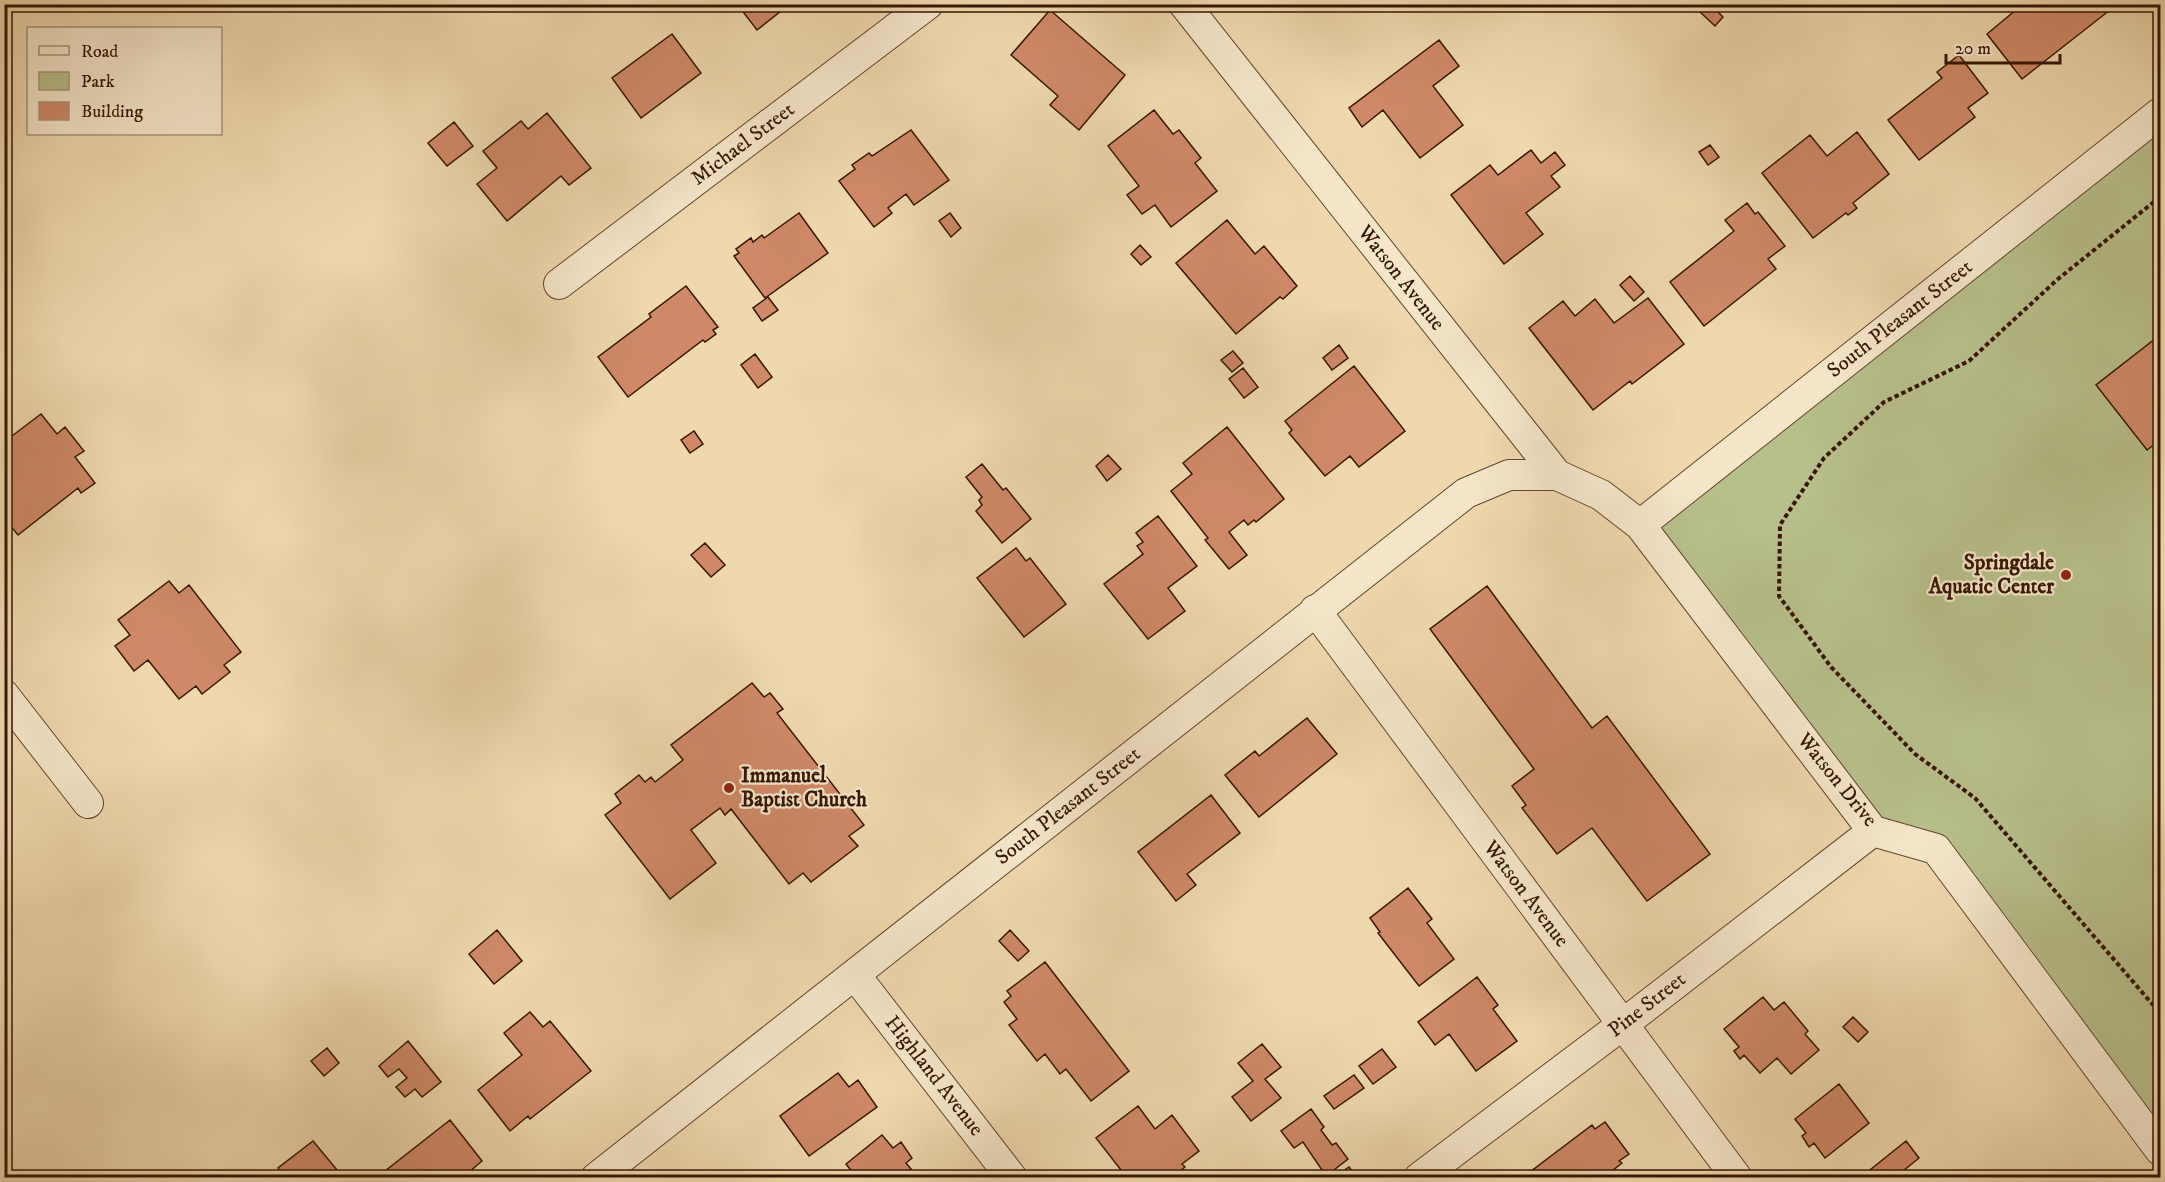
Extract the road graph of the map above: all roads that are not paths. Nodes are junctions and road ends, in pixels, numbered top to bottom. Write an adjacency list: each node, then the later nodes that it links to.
1 (928, 4): 4 (street, Michael Street)
2 (1184, 4): 5 (street, Watson Avenue)
3 (2160, 113): 6 (street, South Pleasant Street)
4 (559, 284)
5 (1557, 475): 6 (street, Watson Avenue); 7 (street, South Pleasant Street)
6 (1640, 525): 10 (street, Watson Drive)
7 (1315, 610): 11 (street, South Pleasant Street); 12 (street, Watson Avenue)
8 (4, 695): 9 (street)
9 (88, 803)
10 (1873, 831): 12 (street, Pine Street); 13 (street, Watson Drive)
11 (855, 975): 14 (street, South Pleasant Street); 15 (street, Highland Avenue)
12 (1622, 1024): 16 (street, Pine Street); 17 (street, Watson Avenue)
13 (2160, 1150)
14 (596, 1178)
15 (1012, 1178)
16 (1419, 1178)
17 (1737, 1178)

